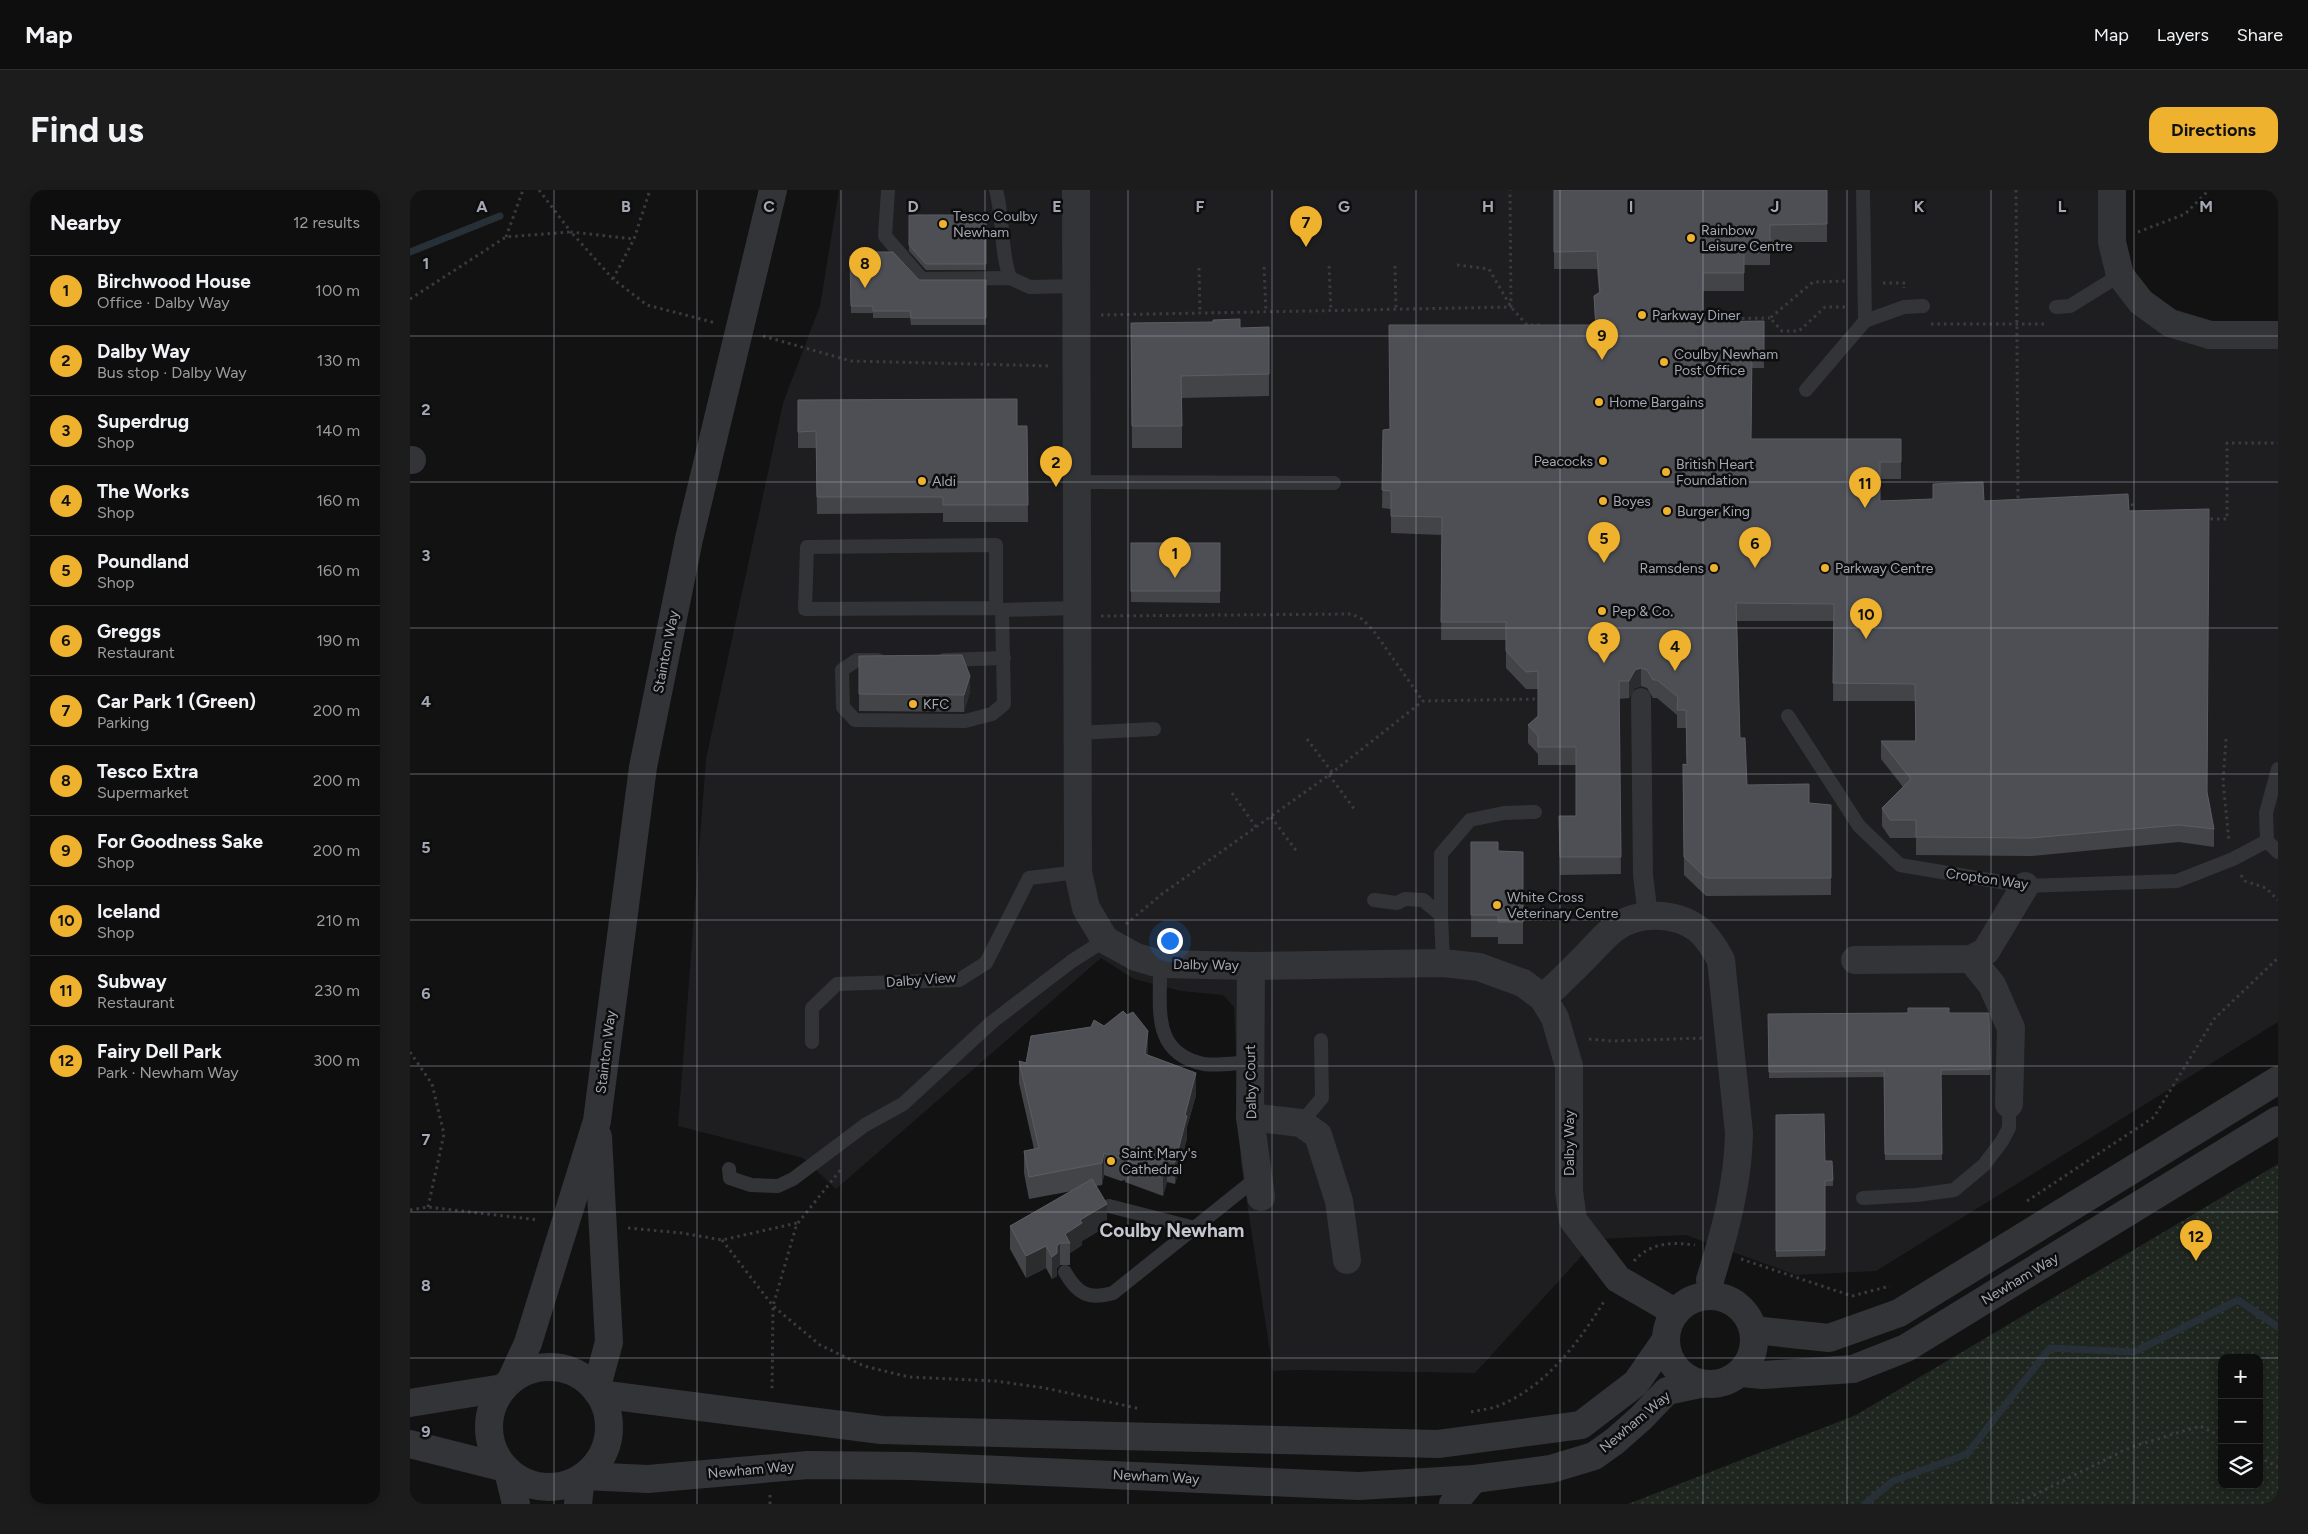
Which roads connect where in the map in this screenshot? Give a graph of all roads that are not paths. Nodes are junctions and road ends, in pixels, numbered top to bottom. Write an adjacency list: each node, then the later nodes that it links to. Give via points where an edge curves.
1 (773, 190): 48 (street, Stainton Way, via 689,539 643,767)
2 (888, 190): 8 (lane, via 885,236 922,279)
3 (996, 190): 8 (lane, via 1005,264)
4 (1076, 190): 9 (street, Dalby Way)
5 (1863, 190): 12 (lane)
6 (2112, 190): 7 (street, via 2112,242)
7 (2120, 275): 11 (lane, via 2070,306); 13 (street, via 2141,302 2170,323 2210,335)
8 (1010, 278): 9 (lane, via 1030,287)
9 (1076, 286): 15 (street, Dalby Way)
10 (1923, 306): 12 (lane, via 1904,307)
11 (2056, 308)
12 (1864, 320): 14 (lane)
13 (2278, 335)
14 (1806, 390)
15 (1077, 482): 16 (lane); 18 (street, Dalby Way)
16 (1334, 483)
17 (999, 609): 17 (lane, via 805,610 807,548 996,545); 18 (lane); 19 (lane)
18 (1077, 612): 25 (street, Dalby Way)
19 (1004, 658): 20 (lane, via 1004,704 992,714 965,721 855,720 843,707 842,670 857,660); 21 (lane)
20 (896, 660)
21 (925, 660)
22 (1641, 698): 34 (street, via 1643,874)
23 (1788, 716): 31 (lane, Cropton Way, via 1859,826 1900,865)
24 (1154, 729): 25 (lane)
25 (1078, 733): 30 (street, Dalby Way)
26 (2278, 769): 28 (lane, via 2266,813)
27 (1535, 812): 33 (lane, via 1504,813 1470,820 1441,854)
28 (2267, 841): 29 (lane); 31 (lane, Cropton Way, via 2233,859 2176,881)
29 (2278, 852)
30 (1078, 872): 35 (street, Dalby Way, via 1086,908); 43 (lane, Dalby View, via 1029,878 986,962 959,980 837,984 812,1008)
31 (2025, 886): 36 (street, via 1986,951)
32 (1374, 900): 33 (lane, via 1398,903 1405,899 1423,900)
33 (1441, 915): 38 (lane)
34 (1648, 916): 41 (street, via 1614,928); 58 (street, via 1682,919 1699,930 1721,960 1739,1158 1734,1194)
35 (1106, 940): 39 (street, Dalby Way, via 1136,957); 51 (lane, via 1072,961 992,1022 903,1104 866,1125 793,1179 778,1186 750,1185 730,1178)
36 (1971, 959): 37 (street); 46 (street, via 1992,985 2011,1028)
37 (1855, 960)
38 (1443, 963): 40 (street, Dalby Way); 41 (street, Dalby Way, via 1479,967 1523,983)
39 (1160, 964): 40 (street, Dalby Way); 44 (lane, via 1160,1021 1168,1043 1186,1058 1206,1064)
40 (1251, 966): 44 (street, Dalby Court)
41 (1543, 998): 59 (street, Dalby Way, via 1555,1018 1569,1066 1569,1192 1573,1220 1618,1279)
42 (1321, 1040): 50 (lane, via 1322,1098)
43 (812, 1042)
44 (1250, 1062): 47 (street, Dalby Court)
45 (2278, 1080): 60 (street, via 1899,1314 1829,1338)
46 (2009, 1104): 53 (lane, via 2009,1128 2002,1142 1984,1165 1954,1190)
47 (1250, 1117): 50 (street); 52 (street, Dalby Court)
48 (597, 1120): 63 (street, Stainton Way, via 528,1343); 65 (street, Stainton Way, via 609,1342)
49 (2278, 1120): 62 (street, Newham Way, via 1906,1348 1853,1369 1762,1375)
50 (1301, 1123): 56 (street, via 1318,1135 1339,1201)
51 (729, 1168)
52 (1260, 1187): 55 (lane)
53 (1863, 1198)
54 (1109, 1206): 55 (lane)
55 (1195, 1228): 57 (lane, via 1113,1293 1086,1295 1071,1283)
56 (1347, 1260)
57 (1065, 1272)
58 (1710, 1280)
59 (1674, 1312): 60 (street, via 1697,1297 1712,1295 1741,1307); 61 (street)
60 (1754, 1330): 62 (street, via 1750,1360)
61 (1665, 1342): 64 (street, via 1674,1366 1685,1377); 65 (street, via 1636,1383 1581,1424 1438,1444 881,1430)
62 (1740, 1373): 64 (street, Newham Way, via 1728,1381)
63 (507, 1384): 65 (street, via 528,1371 547,1367 566,1369 582,1377); 66 (street); 68 (street, via 494,1403 489,1420 489,1437)
64 (1700, 1384): 69 (street, Newham Way, via 1667,1391 1641,1418 1594,1456 1551,1469)
65 (598, 1392): 70 (street, via 609,1429 606,1447)
66 (410, 1403)
67 (410, 1444): 68 (street)
68 (506, 1470): 70 (street, via 524,1482 543,1487); 72 (street)
69 (1474, 1479): 71 (street, Newham Way); 73 (street)
70 (581, 1486): 71 (street, Newham Way, via 808,1465 911,1466)
71 (1365, 1495)
72 (516, 1504)
73 (1453, 1504)

